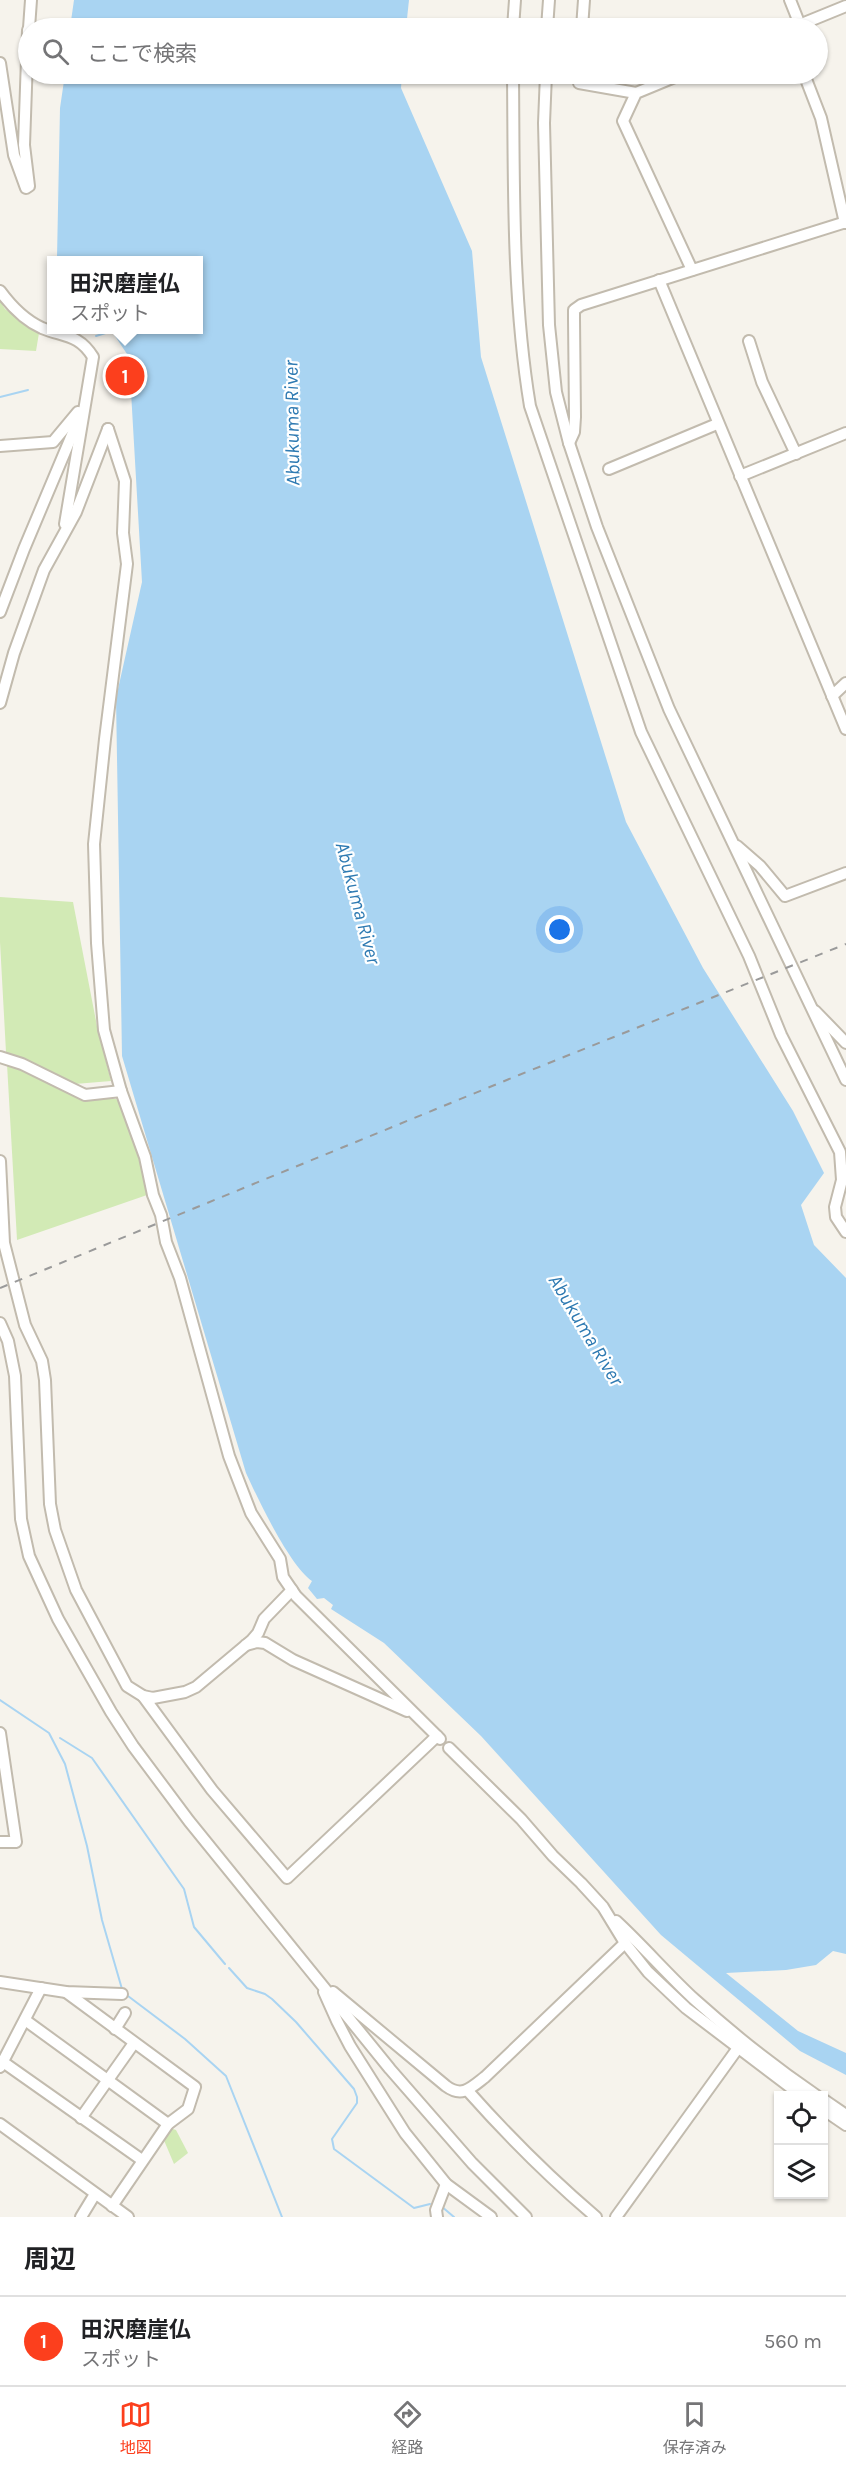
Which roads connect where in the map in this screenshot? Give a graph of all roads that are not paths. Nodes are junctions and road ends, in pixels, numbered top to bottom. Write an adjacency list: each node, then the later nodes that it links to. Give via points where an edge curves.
1 (30, 0): 7 (street)
2 (514, 0): 8 (street)
3 (549, 0): 9 (street)
4 (584, 0): 10 (street)
5 (790, 0): 11 (street)
6 (846, 6): 12 (street)
7 (29, 18)
8 (513, 18)
9 (548, 18)
10 (583, 18)
11 (794, 18)
12 (817, 18)
13 (0, 63): 14 (street, via 14,155 26,188)
14 (27, 84)
15 (513, 84): 50 (street, via 516,262 523,367 530,406 641,732 749,956 781,1035 840,1152 842,1180 835,1207)
16 (546, 84): 31 (street, via 549,325 556,392)
17 (585, 84): 20 (street)
18 (658, 84): 20 (street)
19 (808, 84): 21 (street, via 821,118)
20 (636, 93): 22 (street, via 623,121)
21 (846, 222): 22 (street)
22 (692, 270): 23 (street)
23 (659, 280): 29 (street); 31 (street, via 590,301 574,310 575,417)
24 (0, 291): 25 (street, via 16,310)
25 (47, 329)
26 (62, 334): 28 (street, via 86,345 93,357)
27 (749, 341): 33 (street, via 762,382)
28 (87, 400): 32 (street, via 53,442); 36 (street); 37 (street)
29 (717, 424): 34 (street); 35 (street)
30 (846, 433): 33 (street)
31 (569, 443): 42 (street, via 597,527 669,709)
32 (0, 446)
33 (796, 454): 35 (street)
34 (609, 470)
35 (740, 476): 39 (street)
36 (64, 530): 40 (street, via 44,570); 48 (street, via 108,429 125,481 123,533 127,564 94,844 104,1030)
37 (0, 612)
38 (846, 683): 39 (street)
39 (832, 696): 41 (street)
40 (0, 703)
41 (846, 729)
42 (734, 843): 43 (street, via 760,866 784,896); 44 (street)
43 (846, 873)
44 (810, 1006): 45 (street); 47 (street)
45 (846, 1043)
46 (0, 1057): 48 (street, via 85,1095)
47 (846, 1080)
48 (121, 1091): 53 (street, via 146,1157 153,1196 229,1456 251,1513 280,1559 283,1577)
49 (0, 1161): 51 (street)
50 (846, 1232)
51 (2, 1240): 55 (street, via 25,1325 42,1361 55,1530 76,1590 127,1686)
52 (0, 1323): 64 (street, via 15,1376 23,1532 45,1595 134,1746 189,1821)
53 (292, 1590): 54 (street); 56 (street)
54 (244, 1646): 55 (street, via 196,1687 153,1698); 56 (street, via 265,1643 292,1660)
55 (143, 1696): 56 (street, via 212,1790 287,1878 438,1737)
56 (412, 1713)
57 (0, 1734): 59 (street)
58 (448, 1748): 61 (street)
59 (2, 1759): 60 (street, via 16,1842)
60 (0, 1842)
61 (603, 1907): 62 (street); 77 (street, via 716,2019)
62 (625, 1943): 72 (street, via 648,1972 686,2008); 75 (street)
63 (0, 1982): 65 (street)
64 (321, 1983): 75 (street, via 446,2086 456,2093); 86 (street, via 337,2021 369,2076 405,2133); 93 (street, via 441,2129)
65 (41, 1988): 66 (street); 69 (street)
66 (66, 1992): 67 (street); 70 (street)
67 (122, 1994)
68 (126, 2013): 70 (street)
69 (25, 2020): 73 (street); 74 (street)
70 (115, 2029): 71 (street)
71 (134, 2043): 74 (street); 83 (street, via 195,2087 188,2109)
72 (738, 2048): 76 (street); 95 (street)
73 (1, 2065): 81 (street)
74 (108, 2079): 81 (street); 83 (street)
75 (468, 2091): 94 (street, via 506,2134)
76 (795, 2091)
77 (810, 2091)
78 (828, 2103): 80 (street)
79 (828, 2113): 84 (street)
80 (846, 2115)
81 (81, 2118): 85 (street)
82 (0, 2124): 87 (street)
83 (168, 2124): 85 (street)
84 (846, 2125)
85 (142, 2160): 88 (street)
86 (446, 2184): 91 (street); 92 (street)
87 (95, 2194): 88 (street); 89 (street)
88 (112, 2206): 90 (street)
89 (81, 2217)
90 (128, 2217)
91 (437, 2217)
92 (491, 2217)
93 (526, 2217)
94 (596, 2217)
95 (616, 2217)

